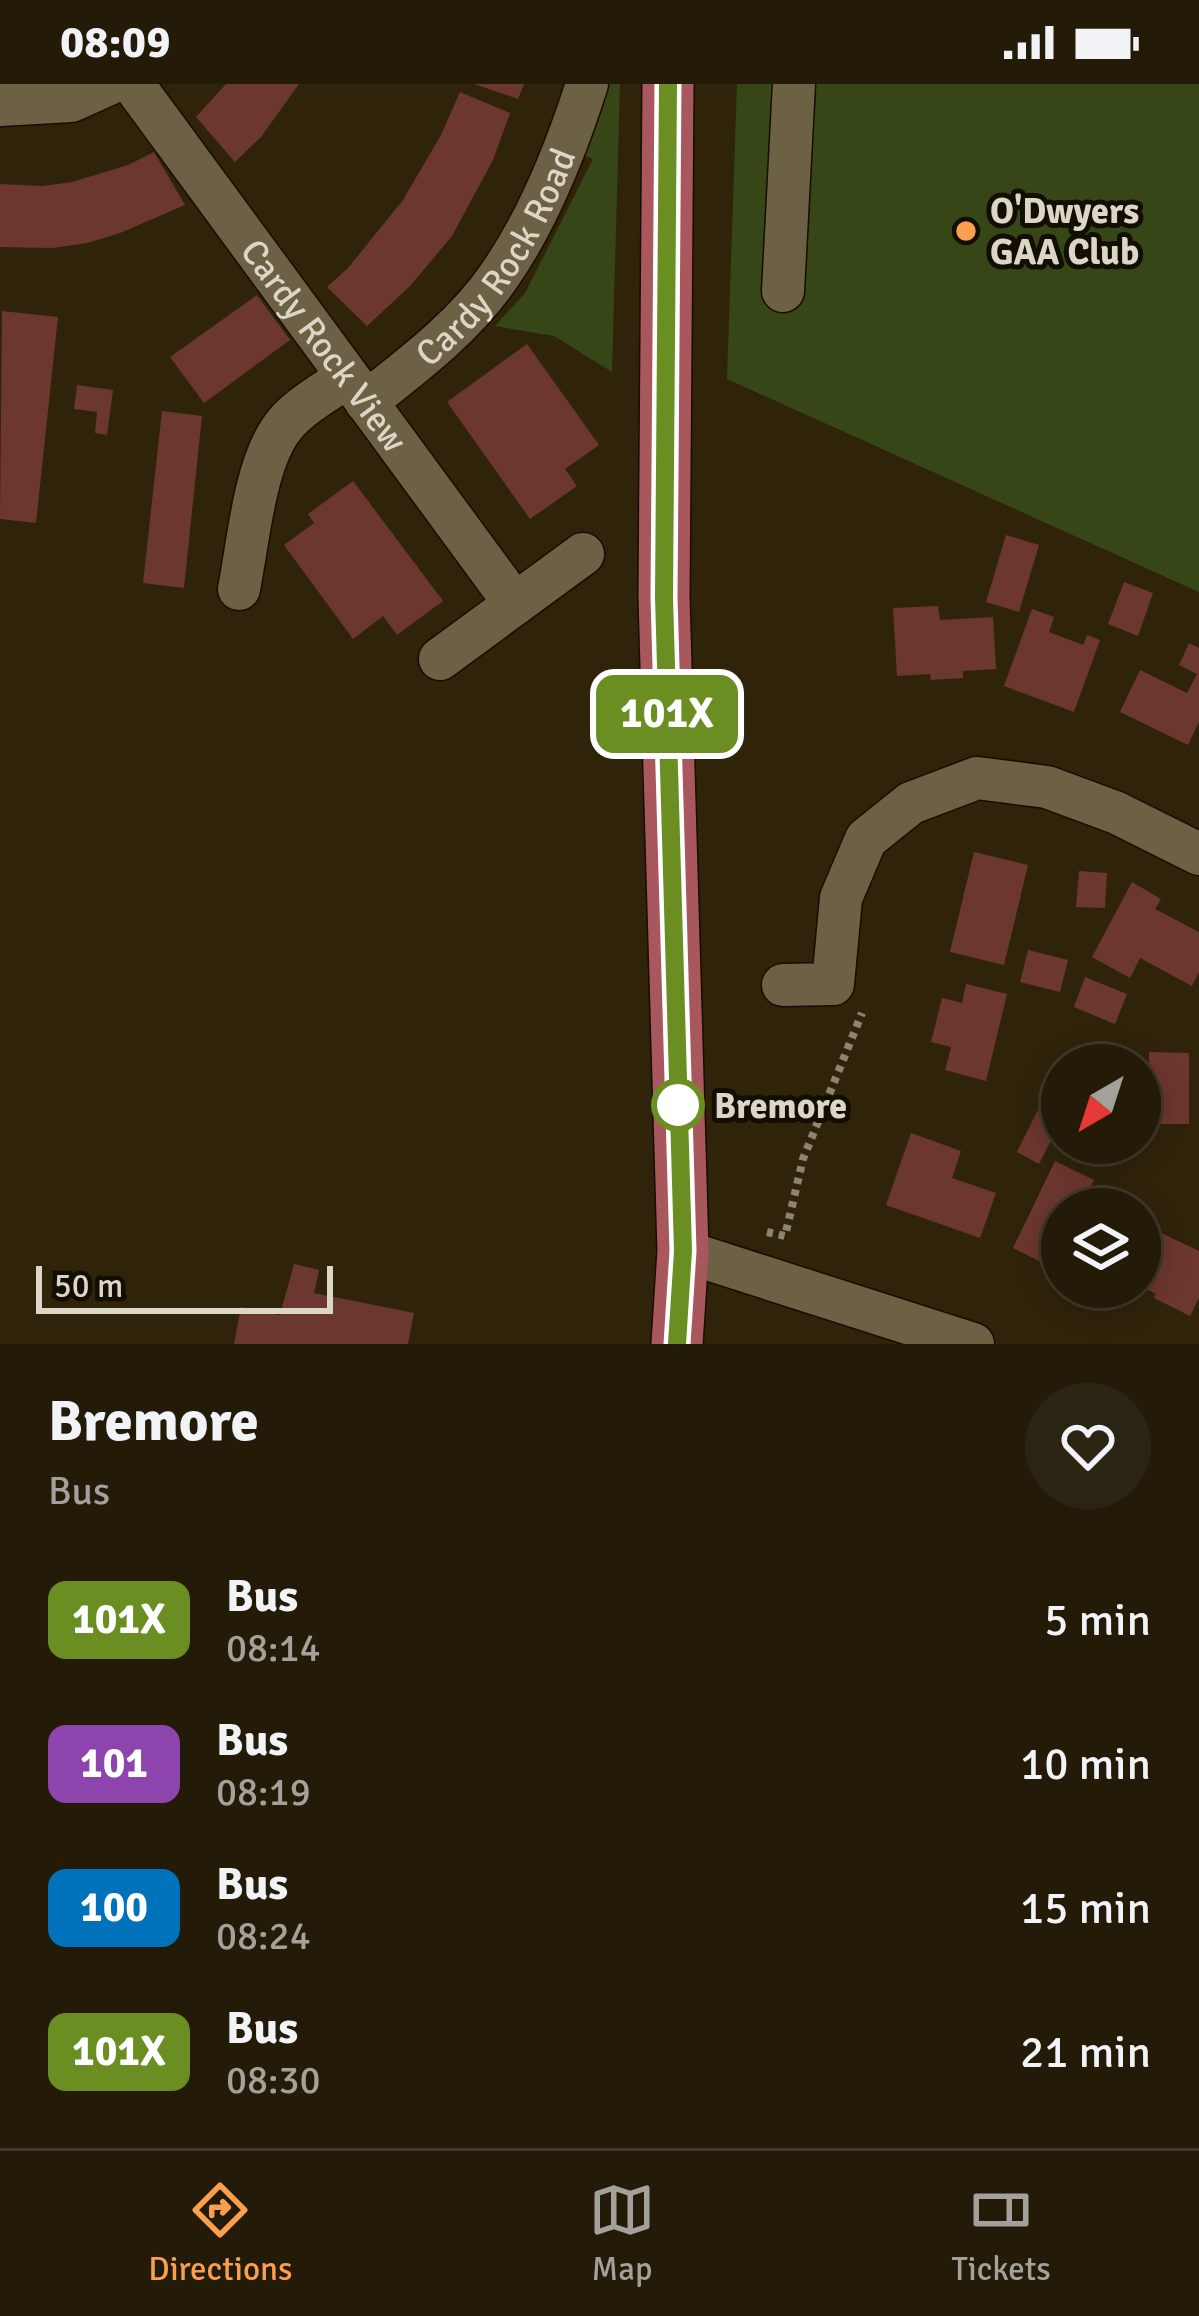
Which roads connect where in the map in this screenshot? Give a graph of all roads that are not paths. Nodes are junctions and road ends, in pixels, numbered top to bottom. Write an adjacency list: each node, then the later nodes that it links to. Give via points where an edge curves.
1 (109, 84): 6 (street, via 71,101)
2 (133, 84): 8 (street, Cardy Rock View)
3 (587, 84): 8 (street, Cardy Rock Road, via 567,146 500,276 454,326)
4 (668, 84): 15 (main road, via 664,597)
5 (794, 84): 7 (street)
6 (0, 105)
7 (783, 291)
8 (356, 389): 10 (street, Cardy Rock Road, via 297,413 281,429 267,455); 11 (street, Cardy Rock View)
9 (583, 554): 11 (street)
10 (239, 589)
11 (515, 604): 12 (street)
12 (440, 659)
13 (1199, 854): 14 (street, via 1047,787 977,778 910,803 866,839 841,898 832,984)
14 (783, 986)
15 (683, 1251): 16 (main road); 17 (street)
16 (677, 1344)
17 (973, 1344)

